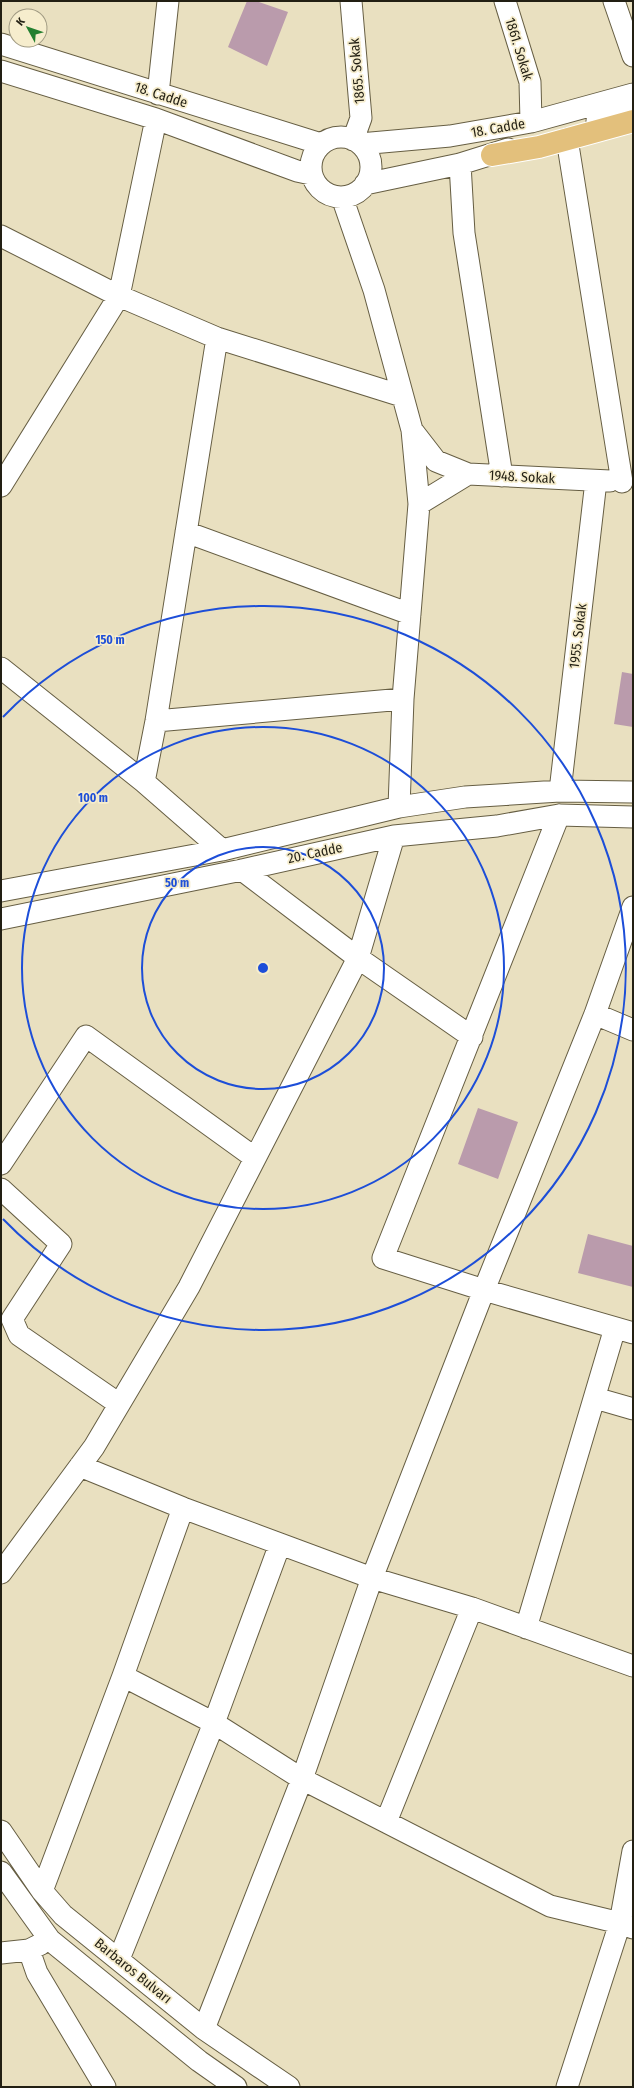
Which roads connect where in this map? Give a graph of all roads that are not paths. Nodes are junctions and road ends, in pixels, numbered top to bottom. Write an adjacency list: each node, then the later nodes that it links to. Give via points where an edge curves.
1 (168, 1): 9 (street)
2 (351, 1): 16 (street, 1865. Sokak, via 361,118)
3 (504, 1): 13 (street, 1861. Sokak, via 530,82)
4 (614, 1): 6 (street)
5 (1, 44): 9 (street, 18. Cadde)
6 (633, 56)
7 (1, 71): 12 (street, 18. Cadde)
8 (633, 80): 13 (street, via 547,111)
9 (158, 94): 17 (street, 18. Cadde)
10 (633, 94): 13 (street, 18. Cadde)
11 (633, 109): 18 (street, 18. Cadde)
12 (156, 119): 20 (street, 18. Cadde); 24 (street)
13 (535, 121): 16 (street, 18. Cadde, via 450,136)
14 (633, 121): 15 (main road)
15 (567, 139): 18 (main road); 31 (street)
16 (356, 142): 17 (street, 18. Cadde, via 342,137); 21 (street, via 369,158 370,166)
17 (321, 144): 20 (street, via 314,153)
18 (492, 155): 19 (street, 18. Cadde)
19 (460, 164): 21 (street, 18. Cadde); 29 (street, via 464,233)
20 (311, 174): 22 (street, via 317,186 328,195)
21 (365, 184): 22 (street, 18. Cadde, via 351,195)
22 (342, 197): 26 (street, via 374,290)
23 (1, 236): 24 (street)
24 (119, 296): 25 (street); 32 (street)
25 (217, 338): 26 (street); 34 (street)
26 (402, 396): 27 (street)
27 (412, 430): 28 (street, via 436,461); 33 (street)
28 (468, 474): 29 (street, 1948. Sokak); 33 (street, 1948. Sokak)
29 (502, 476): 30 (street, 1948. Sokak)
30 (596, 480): 31 (street, 1948. Sokak); 40 (street, 1955. Sokak)
31 (628, 482)
32 (1, 486)
33 (419, 504): 35 (street)
34 (186, 532): 35 (street); 38 (street)
35 (410, 614): 37 (street)
36 (1, 668): 39 (street)
37 (403, 699): 38 (street); 42 (street)
38 (156, 721): 39 (street)
39 (144, 782): 46 (street)
40 (560, 791): 41 (street, 20. Cadde); 42 (street, 20. Cadde, via 464,797)
41 (633, 792)
42 (399, 807): 46 (street, 20. Cadde)
43 (559, 815): 44 (street, 20. Cadde); 45 (street, 20. Cadde, via 497,826); 54 (street)
44 (633, 817)
45 (394, 836): 47 (street, 20. Cadde); 51 (street)
46 (222, 850): 48 (street, 20. Cadde)
47 (242, 870): 50 (street, 20. Cadde); 51 (street)
48 (1, 891)
49 (633, 907): 52 (street)
50 (1, 919)
51 (358, 958): 54 (street); 55 (street)
52 (595, 1014): 53 (street); 58 (street)
53 (633, 1030)
54 (472, 1037): 58 (street, via 383,1258)
55 (255, 1158): 56 (street, via 86,1036); 61 (street, via 189,1288)
56 (1, 1164)
57 (1, 1189): 61 (street, via 61,1244 12,1319 19,1335)
58 (484, 1290): 59 (street); 67 (street)
59 (624, 1331): 60 (street)
60 (595, 1398): 62 (street); 69 (street)
61 (119, 1404): 63 (street)
62 (633, 1409)
63 (80, 1466): 64 (street); 66 (street)
64 (183, 1508): 65 (street); 71 (street)
65 (280, 1544): 67 (street); 72 (street)
66 (1, 1573)
67 (372, 1578): 68 (street); 73 (street)
68 (472, 1608): 69 (street); 74 (street)
69 (526, 1628): 70 (street)
70 (633, 1666)
71 (123, 1676): 72 (street); 78 (street)
72 (214, 1723): 73 (street); 83 (street)
73 (302, 1779): 74 (street); 84 (street)
74 (386, 1822): 79 (street, via 550,1906)
75 (1, 1830): 78 (street, Barbaros Bulvarı)
76 (633, 1850): 79 (street)
77 (1, 1872): 80 (street, Barbaros Bulvarı)
78 (42, 1891): 83 (street, Barbaros Bulvarı, via 63,1915)
79 (627, 1925): 88 (street)
80 (50, 1940): 81 (street); 86 (street, Barbaros Bulvarı)
81 (29, 1950): 82 (street); 85 (street, via 37,1973)
82 (1, 1953)
83 (119, 1959): 84 (street, Barbaros Bulvarı)
84 (204, 2029): 87 (street, Barbaros Bulvarı)
85 (105, 2087)
86 (236, 2087)
87 (289, 2087)
88 (567, 2087)

